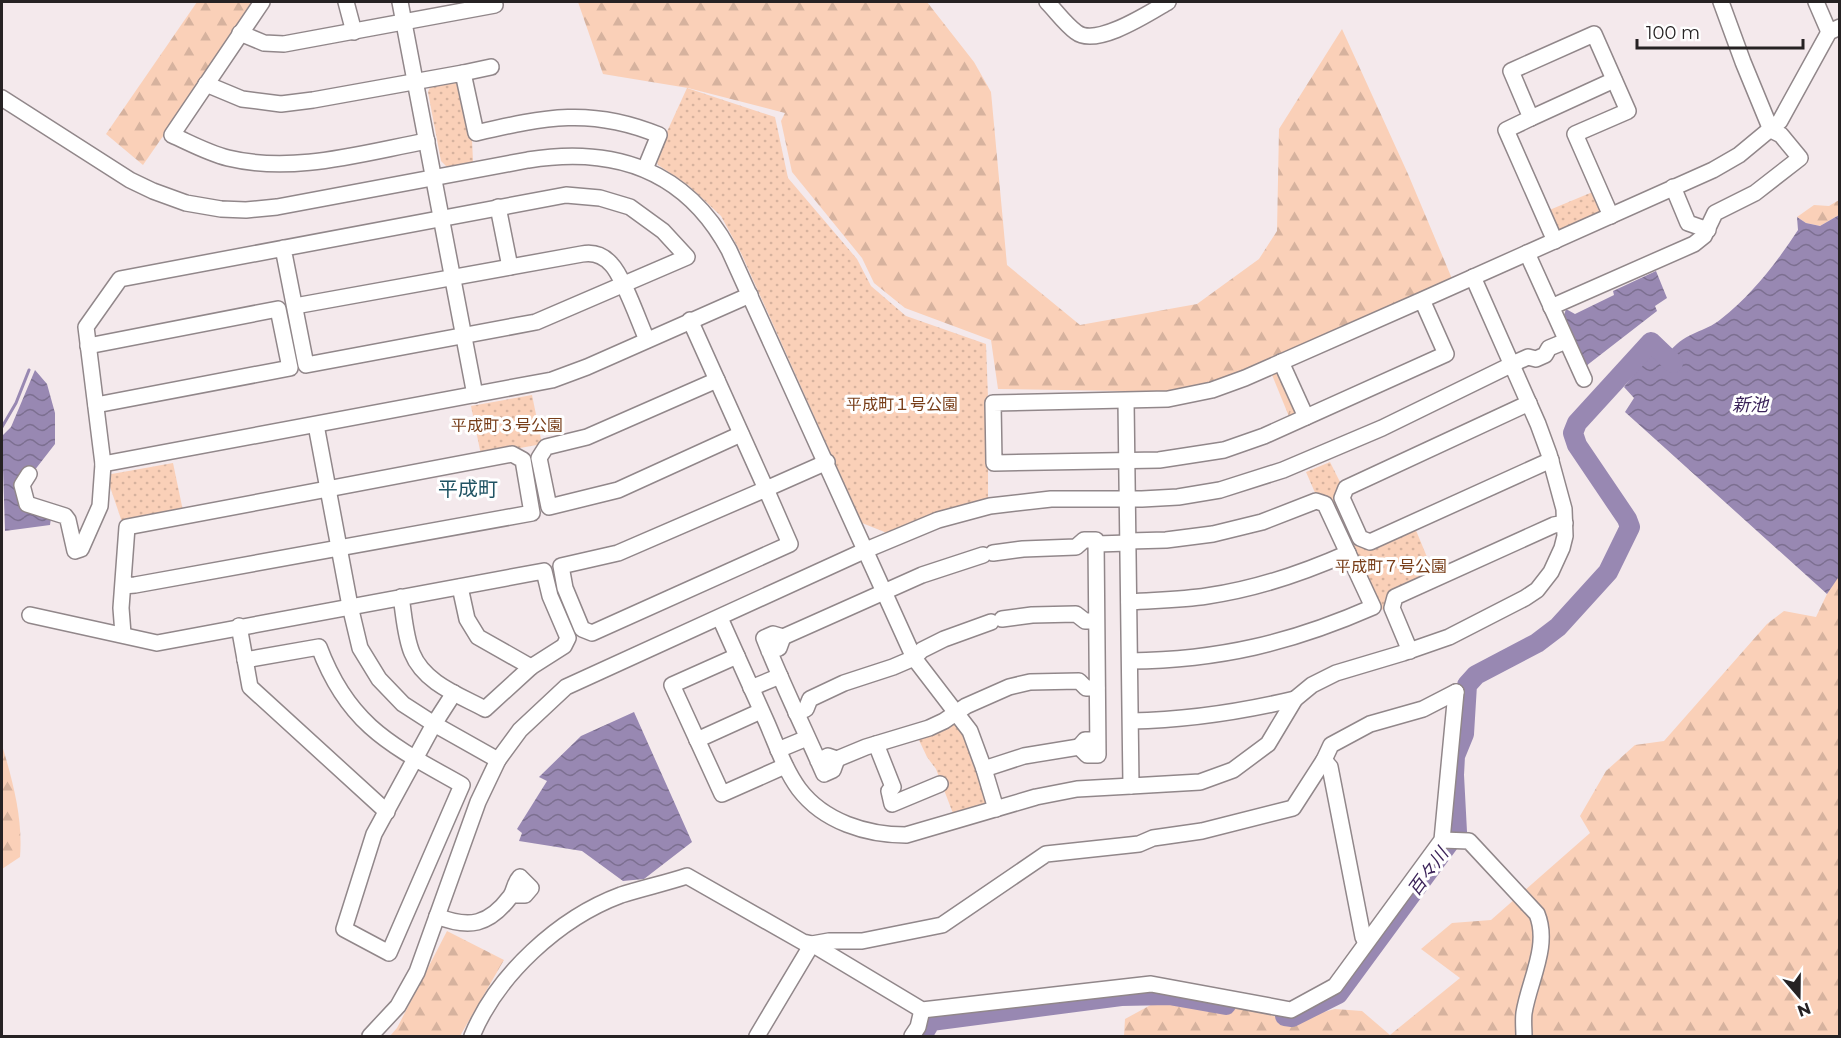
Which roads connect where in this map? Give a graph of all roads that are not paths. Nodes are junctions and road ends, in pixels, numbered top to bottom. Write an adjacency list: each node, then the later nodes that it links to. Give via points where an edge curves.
1 (262, 2): 13 (street)
2 (346, 2): 12 (street)
3 (400, 2): 10 (street)
4 (1047, 2): 5 (street, via 1076,33 1088,38 1120,28)
5 (1168, 2)
6 (1721, 2): 21 (street)
7 (1816, 2): 11 (street)
8 (495, 5): 9 (street)
9 (443, 8): 10 (street)
10 (405, 22): 12 (street); 17 (street)
11 (1834, 29): 21 (street)
12 (354, 32): 13 (street, via 284,44 264,43)
13 (240, 33): 18 (street)
14 (491, 66): 15 (street)
15 (463, 73): 17 (street); 23 (street, via 476,133 555,117 615,120 659,135)
16 (1614, 80): 20 (street); 20 (street, via 1594,34 1510,71); 27 (street, via 1628,111 1575,134)
17 (416, 81): 18 (street, via 280,104 242,99); 22 (street)
18 (206, 84): 22 (street, via 172,135 226,157 261,163 304,163)
19 (2, 98): 24 (street, via 142,186 197,205 269,208)
20 (1531, 118): 30 (street, via 1506,130)
21 (1771, 130): 25 (street, via 1727,163); 29 (street, via 1781,135 1800,158 1755,193 1720,209)
22 (427, 141): 24 (street)
23 (645, 169): 24 (street, via 601,156 567,155); 37 (street, via 705,214 722,236)
24 (435, 178): 28 (street)
25 (1672, 187): 27 (street); 29 (street, via 1688,223)
26 (498, 207): 28 (street); 33 (street); 36 (street, via 566,195 589,196 630,207 654,224 687,257)
27 (1611, 216): 30 (street)
28 (441, 218): 31 (street); 35 (street)
29 (1708, 230): 40 (street, via 1694,244)
30 (1555, 241): 32 (street)
31 (283, 248): 39 (street); 45 (street, via 120,279 86,327)
32 (1527, 253): 34 (street); 40 (street)
33 (510, 267): 35 (street); 36 (street, via 594,253 611,263)
34 (1473, 277): 38 (street); 47 (street)
35 (452, 278): 39 (street); 42 (street)
36 (623, 285): 42 (street, via 536,322); 43 (street)
37 (750, 294): 41 (street); 59 (street)
38 (1422, 300): 46 (street); 54 (street, via 1446,354)
39 (295, 306): 42 (street, via 306,365)
40 (1551, 307): 44 (street)
41 (690, 320): 43 (street); 49 (street)
42 (463, 337): 50 (street)
43 (647, 340): 50 (street, via 552,380)
44 (1566, 341): 47 (street, via 1549,348 1545,355 1528,357); 48 (street)
45 (88, 346): 53 (street); 53 (street, via 278,309 290,368)
46 (1281, 362): 51 (street, via 1212,390 1167,399); 54 (street)
47 (1512, 365): 52 (street); 64 (street, via 1382,428 1260,478 1194,495)
48 (1584, 379)
49 (717, 381): 56 (street); 56 (street, via 587,437 546,447 539,458 549,507 618,490)
50 (475, 395): 55 (street)
51 (1126, 401): 58 (street); 58 (street, via 993,403 994,463)
52 (1529, 403): 57 (street); 57 (street, via 1346,488 1342,498 1360,538 1370,542)
53 (96, 405): 60 (street)
54 (1306, 417): 58 (street, via 1224,450)
55 (316, 425): 60 (street); 62 (street)
56 (741, 435): 63 (street)
57 (1551, 460): 65 (street)
58 (1127, 461): 64 (street)
59 (827, 462): 63 (street); 69 (street)
60 (103, 465): 61 (street, via 100,506 84,545 75,551 65,516 27,504 22,485)
61 (29, 474)
62 (328, 489): 67 (street); 67 (street, via 512,454 523,460 532,513); 71 (street, via 127,527)
63 (766, 489): 63 (street, via 625,551 561,566 565,588 582,629 592,633 790,544)
64 (1128, 500): 66 (street); 69 (street, via 1051,499 990,506 938,520)
65 (1565, 523): 82 (street, via 1558,558 1537,590 1449,637); 82 (street, via 1395,597 1392,608)
66 (1129, 542): 68 (street); 70 (street, via 1213,534 1262,522 1316,501 1325,504); 75 (street)
67 (339, 548): 71 (street); 76 (street)
68 (1096, 549): 73 (street, via 1096,540 1084,540 1076,547 988,554 942,567); 77 (street)
69 (866, 550): 73 (street); 79 (street)
70 (1348, 553): 75 (street, via 1282,579 1230,592); 86 (street, via 1373,607 1290,639 1250,649)
71 (123, 586): 81 (street)
72 (460, 587): 74 (street); 87 (street, via 467,619 478,637); 87 (street, via 544,571 547,589 568,638 564,646)
73 (885, 592): 84 (street); 88 (street, via 783,637 773,634 764,638)
74 (401, 597): 76 (street); 91 (street, via 416,660 428,677)
75 (1130, 602): 86 (street)
76 (350, 606): 80 (street); 97 (street, via 360,648 379,679 403,704)
77 (1096, 614): 84 (street, via 1084,621 1076,614 996,620 944,639); 89 (street)
78 (30, 615): 81 (street)
79 (720, 618): 83 (street); 103 (street, via 566,687 520,730)
80 (239, 626): 81 (street, via 157,643); 85 (street)
81 (123, 634)
82 (1410, 651): 92 (street, via 1327,677)
83 (737, 656): 90 (street); 99 (street, via 672,686)
84 (914, 658): 93 (street, via 810,699 806,709); 95 (street)
85 (245, 660): 102 (street, via 319,647 335,685 351,708 382,738); 110 (street, via 250,687)
86 (1130, 662): 96 (street)
87 (531, 667): 91 (street, via 486,709)
88 (780, 676): 90 (street); 93 (street)
89 (1097, 681): 95 (street, via 1086,688 1079,681 1030,682 981,698); 106 (street, via 1098,755 1087,755 1079,747 1024,756)
90 (751, 688): 94 (street)
91 (454, 693): 97 (street)
92 (1295, 699): 96 (street, via 1204,717); 108 (street, via 1268,744 1233,770 1200,782)
93 (793, 707): 98 (street)
94 (761, 711): 99 (street); 101 (street)
95 (956, 712): 100 (street, via 929,728); 106 (street, via 970,731)
96 (1131, 722): 108 (street)
97 (434, 724): 102 (street); 103 (street)
98 (807, 738): 100 (street, via 818,761 828,756 837,759); 101 (street)
99 (697, 740): 105 (street, via 722,794)
100 (876, 744): 107 (street, via 893,787 888,795 892,804)
101 (778, 750): 105 (street)
102 (416, 759): 110 (street); 110 (street, via 462,785 389,953 344,929 374,834)
103 (498, 760): 113 (street, via 478,802)
104 (1324, 760): 111 (street, via 1332,745 1370,724 1423,709 1456,692); 114 (street, via 1330,767); 115 (street, via 1293,808 1138,844 1046,854 942,925 862,941)
105 (785, 766): 109 (street, via 800,791 828,815 854,828 886,835 906,835)
106 (984, 768): 109 (street)
107 (940, 784)
108 (1131, 786): 109 (street, via 1068,791)
109 (996, 809)
110 (387, 812)
111 (1442, 840): 114 (street); 121 (street, via 1469,841 1537,914 1542,925 1536,972 1524,1014)
112 (512, 895): 113 (street, via 491,917 473,924)
113 (436, 916): 117 (street, via 407,992)
114 (1366, 943): 116 (street, via 1335,986 1291,1010 1151,984)
115 (812, 944): 116 (street); 118 (street, via 687,876 621,895 573,920 530,953 516,969 479,1018); 119 (street)
116 (922, 1010): 120 (street)
117 (370, 1036)
118 (472, 1036)
119 (757, 1036)
120 (912, 1036)
121 (1524, 1036)

